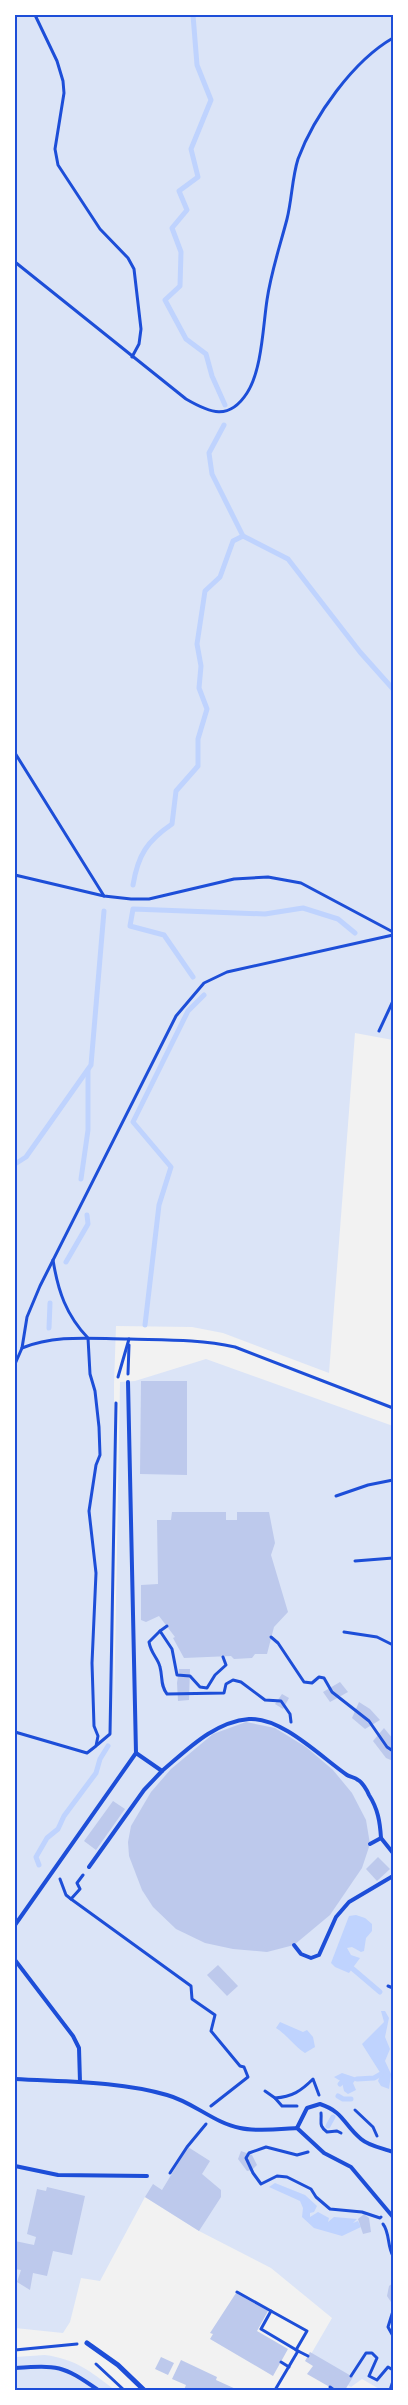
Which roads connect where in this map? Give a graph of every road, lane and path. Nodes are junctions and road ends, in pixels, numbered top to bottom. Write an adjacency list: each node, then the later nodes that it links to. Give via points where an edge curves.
1 (34, 15): 4 (path, via 64,82 55,149 58,166 100,229 128,258 134,269 141,329 139,344)
2 (393, 38): 4 (path, via 371,53 348,76 323,112 298,158 290,209 270,283 256,370 247,394 228,411 212,412 186,399)
3 (15, 262): 4 (path)
4 (132, 357)
5 (15, 753): 7 (path)
6 (15, 875): 7 (path)
7 (104, 896): 8 (path, via 149,899 234,878 268,877 302,883)
8 (393, 934): 11 (path, via 254,965 227,972 204,983 176,1016)
9 (393, 1001): 10 (path)
10 (379, 1031)
11 (52, 1260): 12 (path, via 58,1287 73,1323); 14 (path, via 28,1317)
12 (88, 1338): 13 (path); 14 (path, via 53,1339); 32 (path, via 100,1436 100,1454 89,1512 96,1573 92,1663)
13 (129, 1339): 16 (path); 17 (path); 19 (path, via 192,1339 236,1347)
14 (22, 1348): 15 (path)
15 (15, 1364)
16 (118, 1380)
17 (128, 1382): 34 (lane)
18 (116, 1397): 32 (path, via 110,1734)
19 (393, 1408)
20 (393, 1480): 21 (path)
21 (336, 1496)
22 (393, 1558): 23 (path)
23 (356, 1561)
24 (167, 1626): 25 (path)
25 (160, 1631): 29 (path, via 172,1649 177,1674 190,1676 200,1687 207,1688 226,1665); 31 (path, via 149,1642 151,1653 160,1666 161,1687 167,1694 219,1694 224,1693 226,1684 233,1680 241,1682 265,1700 281,1701 290,1714)
26 (344, 1632): 28 (path, via 377,1637)
27 (271, 1637): 33 (path, via 304,1682 312,1684 319,1677 324,1678 332,1692 369,1721)
28 (393, 1645)
29 (223, 1657)
30 (15, 1732): 32 (path, via 87,1753)
31 (292, 1735): 35 (lane, via 271,1723 251,1719 229,1723 205,1735); 36 (lane, via 358,1780 379,1816)
32 (96, 1746)
33 (393, 1751)
34 (136, 1753): 35 (lane); 40 (lane)
35 (162, 1771): 39 (lane, via 144,1790)
36 (381, 1838): 37 (lane); 38 (lane)
37 (370, 1844)
38 (393, 1853)
39 (89, 1866)
40 (53, 1872): 43 (path, via 59,1876 66,1896); 44 (lane)
41 (82, 1876): 43 (path, via 78,1883 80,1889)
42 (393, 1876): 45 (lane, via 348,1902 336,1916 319,1956 311,1958)
43 (71, 1899): 57 (path, via 191,1986 192,1999 215,2015 211,2031 244,2067 248,2077)
44 (15, 1925)
45 (294, 1945)
46 (15, 1960): 50 (lane, via 73,2036 78,2048)
47 (388, 1986): 48 (path)
48 (393, 1988)
49 (15, 2079): 50 (lane)
50 (80, 2082): 57 (lane, via 168,2095)
51 (264, 2091): 53 (path)
52 (319, 2092): 53 (path, via 314,2079 288,2097)
53 (275, 2098): 55 (path, via 282,2106 301,2104)
54 (320, 2104): 55 (lane); 60 (path, via 321,2127 326,2132); 62 (lane, via 338,2112 367,2143)
55 (307, 2108): 58 (lane)
56 (354, 2110): 62 (path, via 373,2128)
57 (205, 2112): 58 (lane, via 239,2128)
58 (297, 2128): 61 (lane)
59 (202, 2130): 65 (path)
60 (337, 2131)
61 (316, 2145): 67 (lane, via 324,2153 351,2167); 67 (path, via 308,2153 297,2155 266,2148 249,2153 246,2158 261,2184 277,2176 287,2177 311,2189 330,2209 362,2212 380,2218)
62 (385, 2149): 63 (lane)
63 (393, 2152)
64 (15, 2166): 66 (lane, via 58,2175)
65 (170, 2174)
66 (147, 2176)
67 (387, 2212): 68 (lane)
68 (393, 2217)
69 (387, 2228): 70 (path, via 387,2242)
70 (393, 2256)
71 (237, 2292): 73 (path)
72 (393, 2310): 74 (path, via 388,2327)
73 (271, 2311): 77 (path, via 261,2329); 77 (path, via 307,2331)
74 (393, 2336)
75 (87, 2342): 76 (path); 86 (street)
76 (15, 2350)
77 (297, 2350): 78 (path); 80 (path)
78 (308, 2356)
79 (281, 2362): 80 (path)
80 (289, 2366): 87 (path)
81 (15, 2368): 85 (lane, via 59,2367)
82 (393, 2370): 83 (path, via 388,2367 377,2380 369,2376 377,2358 372,2353 366,2354)
83 (351, 2376)
84 (393, 2381): 88 (path)
85 (98, 2390)
86 (144, 2390)
87 (276, 2390)
88 (390, 2390)

